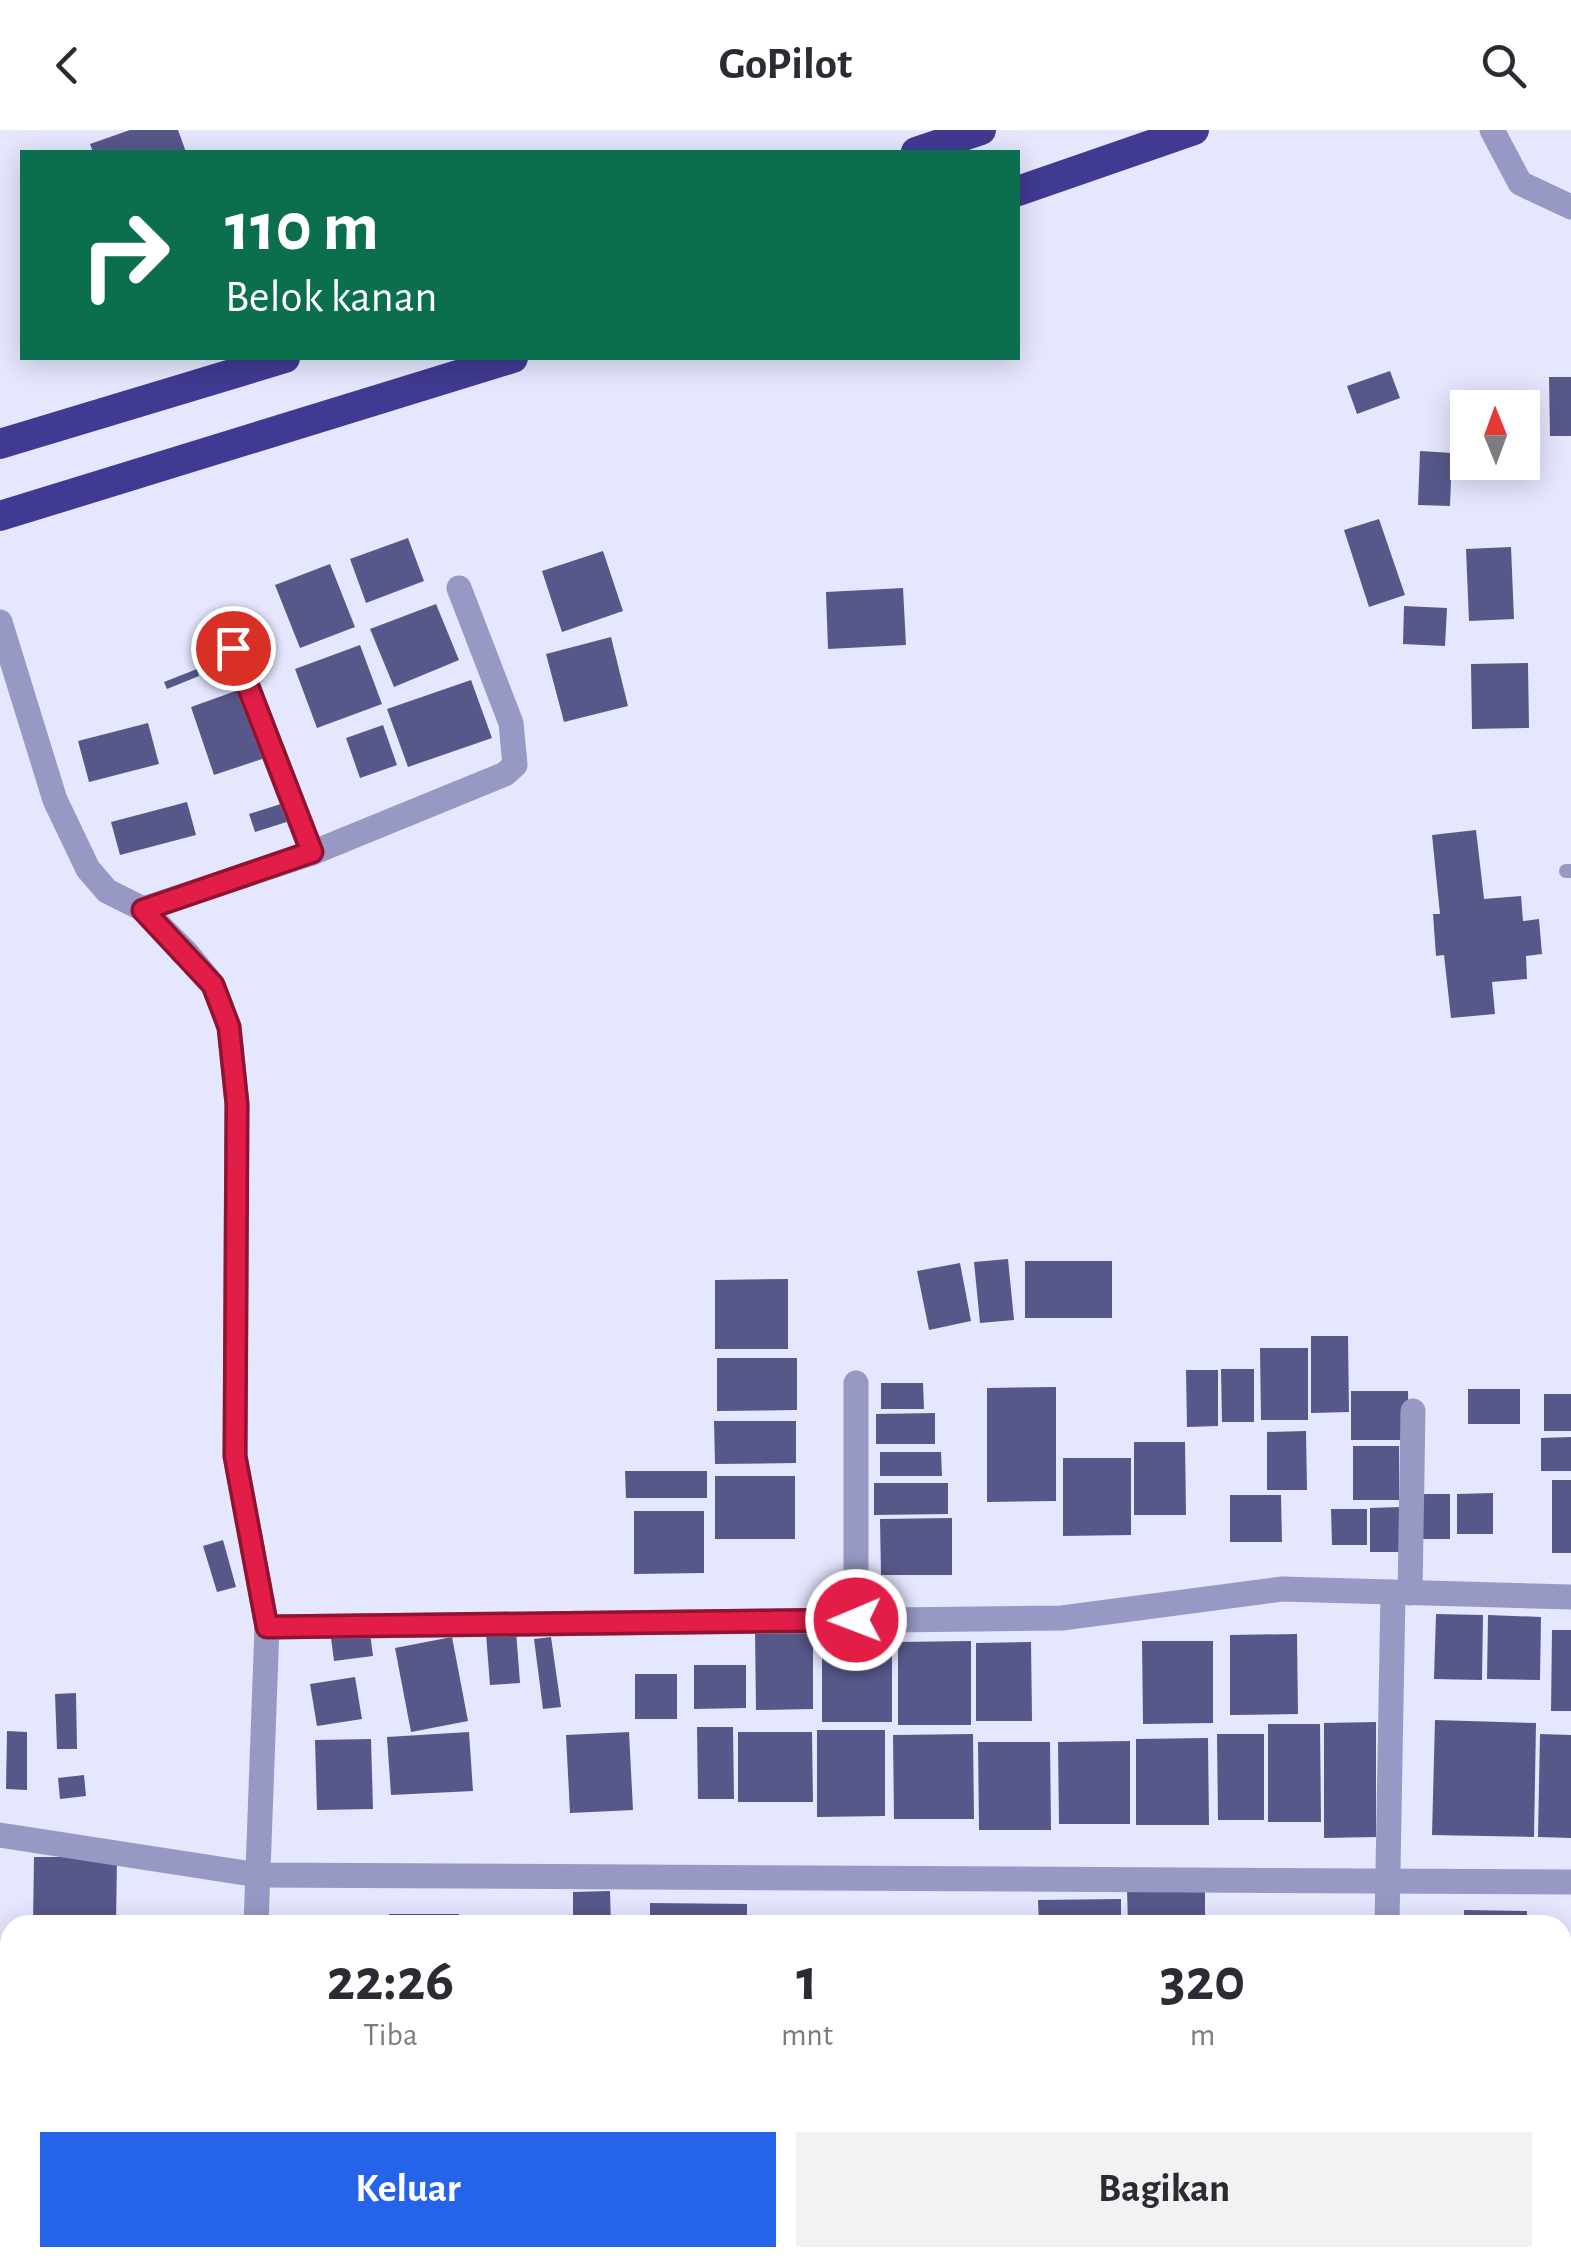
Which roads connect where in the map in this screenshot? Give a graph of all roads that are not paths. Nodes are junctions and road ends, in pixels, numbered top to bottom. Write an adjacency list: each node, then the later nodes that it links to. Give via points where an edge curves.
1 (981, 130): 4 (highway)
2 (1194, 130): 5 (highway)
3 (1492, 130): 6 (street, via 1520,183)
4 (922, 150)
5 (1020, 191)
6 (1571, 208)
7 (278, 360): 9 (highway)
8 (507, 360): 10 (highway)
9 (0, 444)
10 (0, 516)
11 (459, 588): 14 (street, via 510,723 516,764 506,774)
12 (0, 622): 15 (street, via 55,800 88,869 108,891)
13 (233, 648): 14 (street)
14 (312, 852): 15 (street)
15 (143, 910): 21 (street, via 213,985 229,1027 237,1104 235,1456)
16 (856, 1383): 20 (street)
17 (1413, 1411): 18 (street)
18 (1401, 1593): 19 (street); 20 (street, via 1282,1589 1062,1618); 24 (street)
19 (1571, 1597)
20 (856, 1620): 21 (street)
21 (267, 1627): 23 (street)
22 (0, 1835): 23 (street)
23 (258, 1875): 24 (street); 26 (street)
24 (1389, 1880): 25 (street); 27 (street)
25 (1571, 1882)
26 (256, 1915)
27 (1387, 1915)

